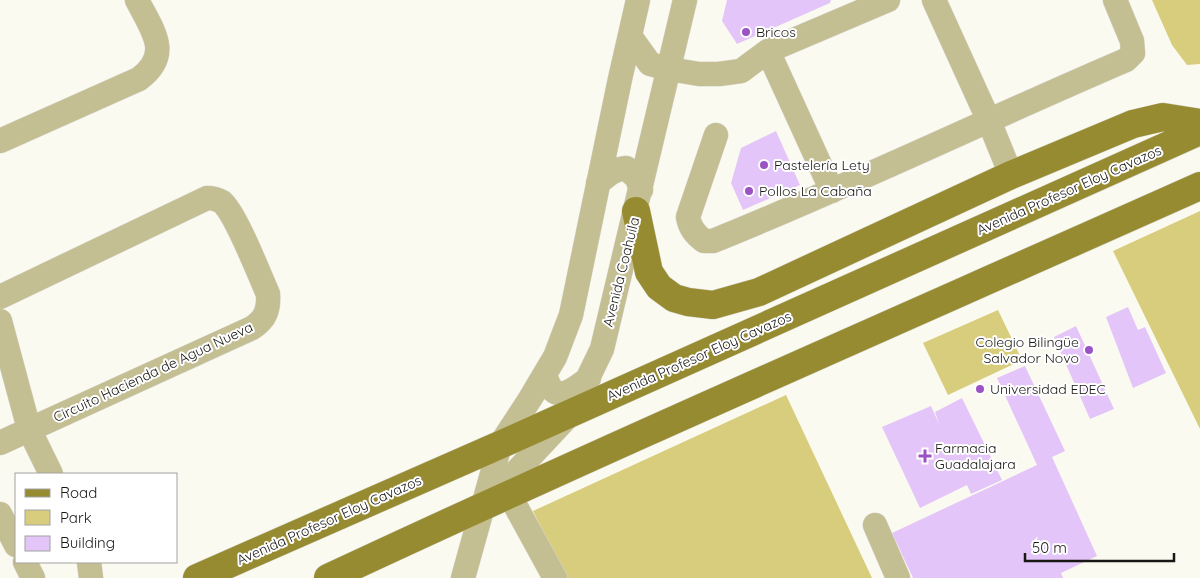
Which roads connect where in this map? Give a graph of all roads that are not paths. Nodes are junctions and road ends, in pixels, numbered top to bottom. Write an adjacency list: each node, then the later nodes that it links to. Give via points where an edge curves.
1 (137, 0): 15 (street, via 157,43 155,63 148,73)
2 (638, 0): 7 (street, Avenida Coahuila)
3 (685, 0): 9 (street, Avenida Coahuila)
4 (888, 0): 8 (street)
5 (934, 0): 11 (street)
6 (1115, 0): 11 (street, via 1132,40 1133,53 1126,60)
7 (630, 36): 9 (street); 10 (street, Avenida Coahuila)
8 (768, 51): 9 (street, via 741,71 699,74); 19 (street)
9 (660, 67): 10 (street); 20 (street, Avenida Coahuila)
10 (620, 79): 17 (street, Avenida Coahuila)
11 (989, 121): 16 (street); 19 (street)
12 (1200, 123): 16 (main road, via 1163,117 1133,124)
13 (1200, 131): 24 (main road, Avenida Profesor Eloy Cavazos)
14 (716, 135): 19 (street, via 688,217 694,233 704,241 713,241)
15 (0, 141)
16 (1011, 175): 21 (main road)
17 (598, 183): 20 (street, via 618,169 626,168 637,178); 25 (street, Avenida Coahuila, via 571,315)
18 (1200, 186): 32 (main road)
19 (832, 191)
20 (638, 200): 21 (main road, via 649,272 659,287 674,298 713,305 759,292); 26 (street, Avenida Coahuila, via 602,349)
21 (820, 264): 24 (main road)
22 (0, 297): 28 (street, Circuito Hacienda de Agua Nueva, via 207,198 222,203 234,218 268,294 267,313 252,328)
23 (0, 321): 28 (street)
24 (747, 334): 27 (main road, Avenida Profesor Eloy Cavazos)
25 (545, 374): 26 (street, via 547,383 559,394 568,393); 30 (street, Avenida Coahuila)
26 (589, 378): 27 (street, Avenida Coahuila)
27 (571, 413): 30 (main road, Avenida Profesor Eloy Cavazos); 33 (street, Avenida Coahuila)
28 (30, 429): 29 (street, Circuito Hacienda de Agua Nueva); 31 (street)
29 (0, 443)
30 (500, 445): 33 (street, Avenida Coahuila); 41 (main road, Avenida Profesor Eloy Cavazos)
31 (51, 473)
32 (510, 496): 33 (main road); 44 (street)
33 (483, 507): 42 (main road); 43 (street, Avenida Coahuila)
34 (0, 514): 36 (street)
35 (875, 525): 45 (street)
36 (15, 543)
37 (26, 563): 39 (street)
38 (89, 563): 40 (street)
39 (33, 578)
40 (91, 578)
41 (197, 578)
42 (328, 578)
43 (463, 578)
44 (555, 578)
45 (898, 578)

